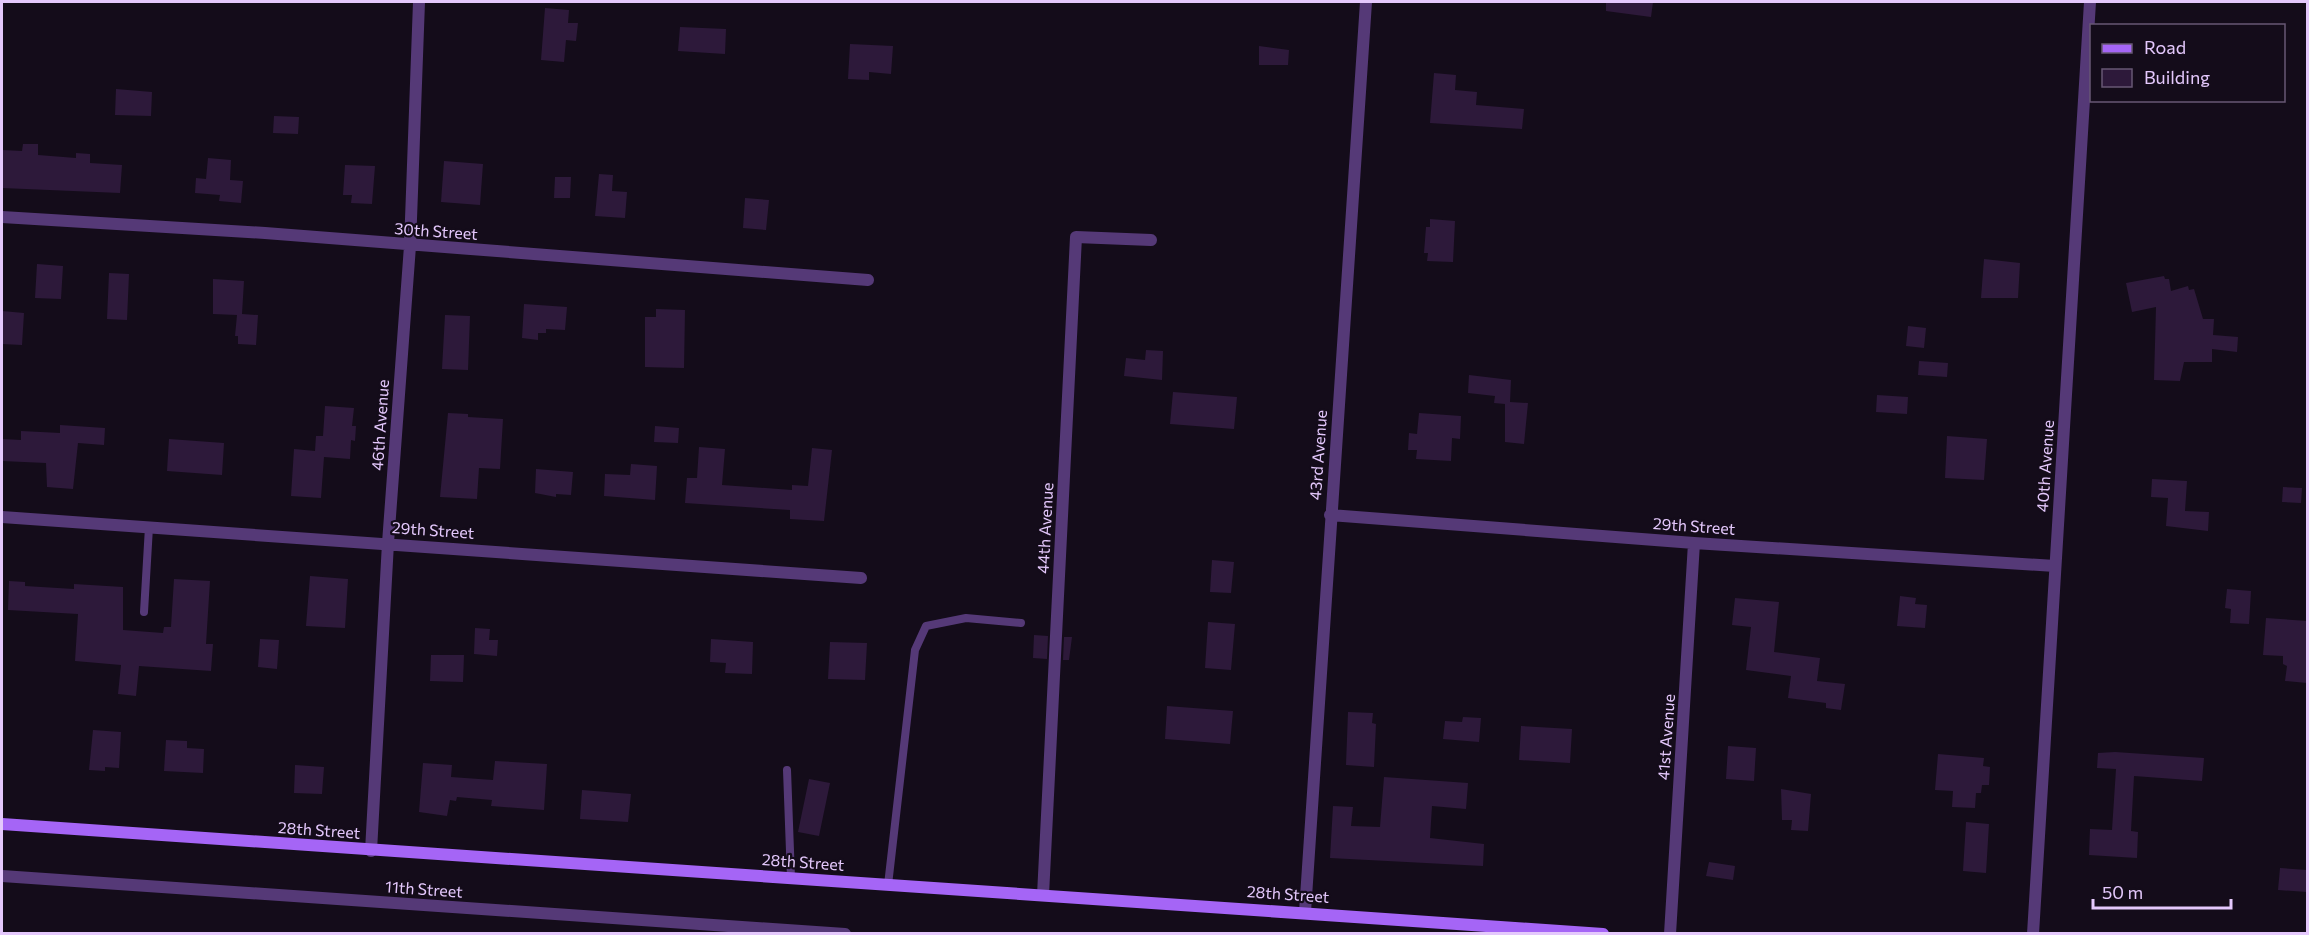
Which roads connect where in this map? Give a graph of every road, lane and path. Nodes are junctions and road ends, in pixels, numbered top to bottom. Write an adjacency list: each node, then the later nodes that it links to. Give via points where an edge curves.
1 (420, 2): 6 (street, 46th Avenue)
2 (1366, 2): 8 (street, 43rd Avenue)
3 (2090, 2): 13 (street, 40th Avenue)
4 (2, 217): 6 (street, 30th Street)
5 (1151, 240): 23 (street, 44th Avenue, via 1076,237)
6 (410, 246): 7 (street, 30th Street); 11 (street, 46th Avenue)
7 (868, 280)
8 (1330, 515): 12 (street, 29th Street); 24 (street, 43rd Avenue)
9 (2, 517): 10 (street, 29th Street)
10 (149, 527): 11 (street, 29th Street); 15 (lane)
11 (388, 543): 14 (street, 29th Street); 19 (street, 46th Avenue)
12 (1695, 543): 13 (street, 29th Street); 27 (street, 41st Avenue)
13 (2055, 566): 28 (street, 40th Avenue)
14 (861, 578)
15 (144, 612)
16 (1021, 623): 22 (lane, via 966,618 926,626 915,650)
17 (787, 770): 21 (lane)
18 (2, 824): 19 (main road, 28th Street)
19 (371, 850): 21 (main road, 28th Street)
20 (2, 876): 25 (street, 11th Street)
21 (791, 878): 22 (main road, 28th Street)
22 (888, 885): 23 (main road, 28th Street)
23 (1043, 895): 24 (main road, 28th Street)
24 (1305, 912): 26 (main road, 28th Street)
25 (845, 933)
26 (1603, 933)
27 (1670, 933)
28 (2032, 933)

